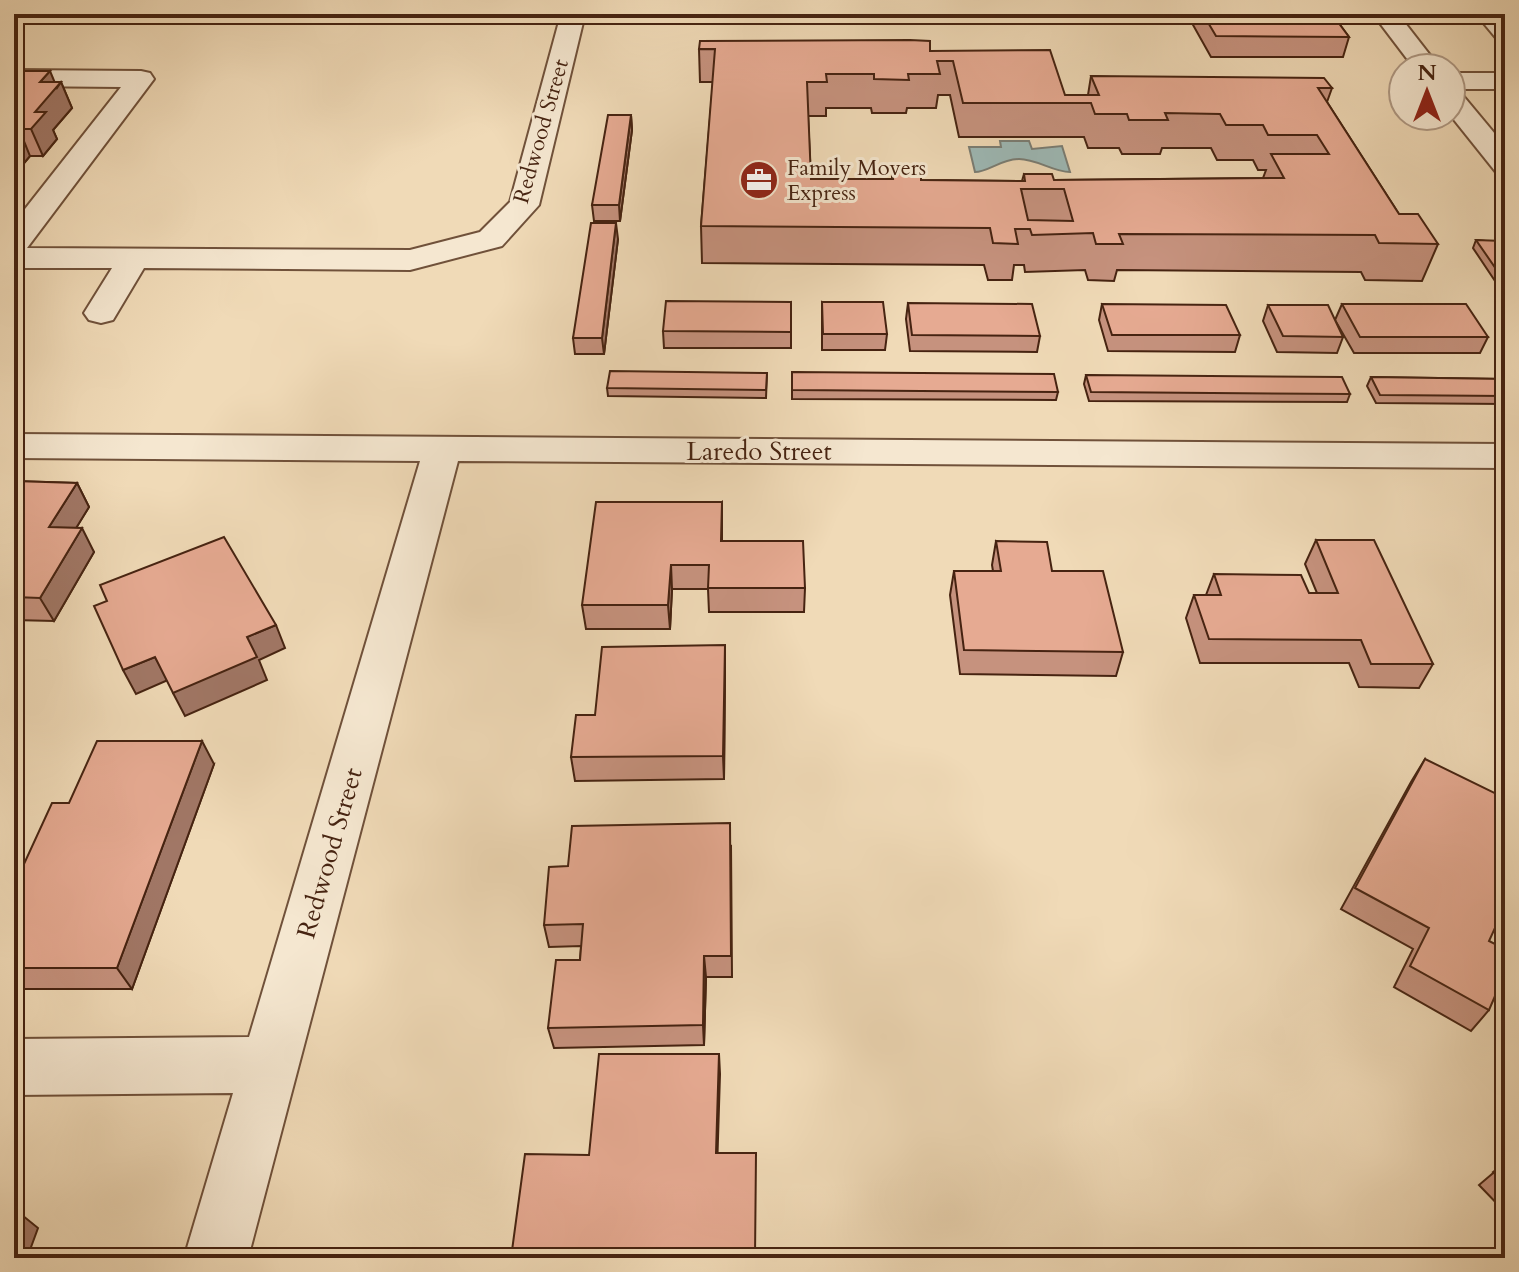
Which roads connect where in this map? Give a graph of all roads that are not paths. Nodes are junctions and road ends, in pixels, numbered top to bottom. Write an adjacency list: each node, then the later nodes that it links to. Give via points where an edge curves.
1 (573, 14): 11 (street, Redwood Street, via 524,205 491,239 410,260)
2 (1385, 14): 3 (street)
3 (1415, 52)
4 (14, 78): 9 (street, via 141,79)
5 (1467, 81): 6 (street)
6 (1505, 81)
7 (1467, 118): 8 (street)
8 (1505, 165)
9 (14, 244)
10 (14, 258): 11 (street)
11 (134, 259): 12 (street)
12 (101, 313)
13 (14, 446): 14 (street, Laredo Street)
14 (442, 449): 15 (street, Laredo Street); 16 (street, Redwood Street)
15 (1505, 456)
16 (269, 1065): 17 (street); 18 (street, Redwood Street)
17 (14, 1067)
18 (216, 1258)

